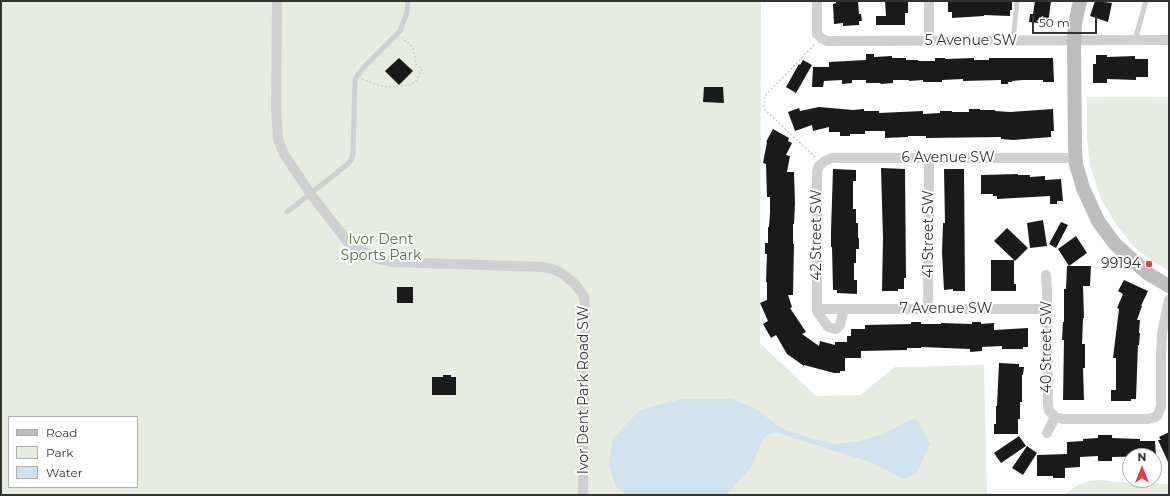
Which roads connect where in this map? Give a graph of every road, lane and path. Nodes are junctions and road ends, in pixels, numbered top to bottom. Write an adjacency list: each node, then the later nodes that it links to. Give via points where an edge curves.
1 (277, 1): 19 (street, Ivor Dent Park Road SW, via 278,140)
2 (408, 1): 8 (lane, via 404,22)
3 (817, 1): 9 (street, via 817,34)
4 (929, 1): 12 (street)
5 (1017, 1): 13 (lane)
6 (1080, 1): 14 (street)
7 (1146, 1): 10 (lane)
8 (395, 35): 15 (lane, via 364,67); 15 (path, via 406,41 412,49 416,64 422,70 416,81 410,85 389,87)
9 (821, 38): 12 (street, 5 Avenue SW, via 830,41); 18 (path, via 765,96 764,109)
10 (1137, 40): 11 (street, 5 Avenue SW); 14 (street, 5 Avenue SW)
11 (1169, 40)
12 (929, 41): 13 (street, 5 Avenue SW)
13 (1013, 41): 14 (street, 5 Avenue SW)
14 (1074, 41): 17 (street)
15 (357, 78): 19 (lane, via 352,158)
16 (929, 158): 17 (street, 6 Avenue SW); 18 (street, 6 Avenue SW, via 832,158); 26 (street, 41 Street SW)
17 (1075, 158): 22 (street, via 1087,199 1106,232 1127,256 1147,273)
18 (821, 163): 24 (street, 42 Street SW, via 817,172)
19 (310, 194): 20 (lane); 30 (street, Ivor Dent Park Road SW, via 348,242 379,259 392,262 544,267 555,270 575,284 584,296 585,307)
20 (287, 212)
21 (1046, 275): 27 (street, 40 Street SW)
22 (1169, 286)
23 (1169, 300): 28 (street, via 1162,333 1161,406 1158,415 1148,419)
24 (817, 309): 25 (street, 7 Avenue SW); 25 (street, via 824,324 833,329 840,325)
25 (844, 309): 26 (street, 7 Avenue SW)
26 (928, 309): 27 (street, 7 Avenue SW)
27 (1047, 309): 28 (street, 40 Street SW, via 1048,405 1049,411)
28 (1055, 417): 29 (street)
29 (1048, 433)
30 (584, 495)

